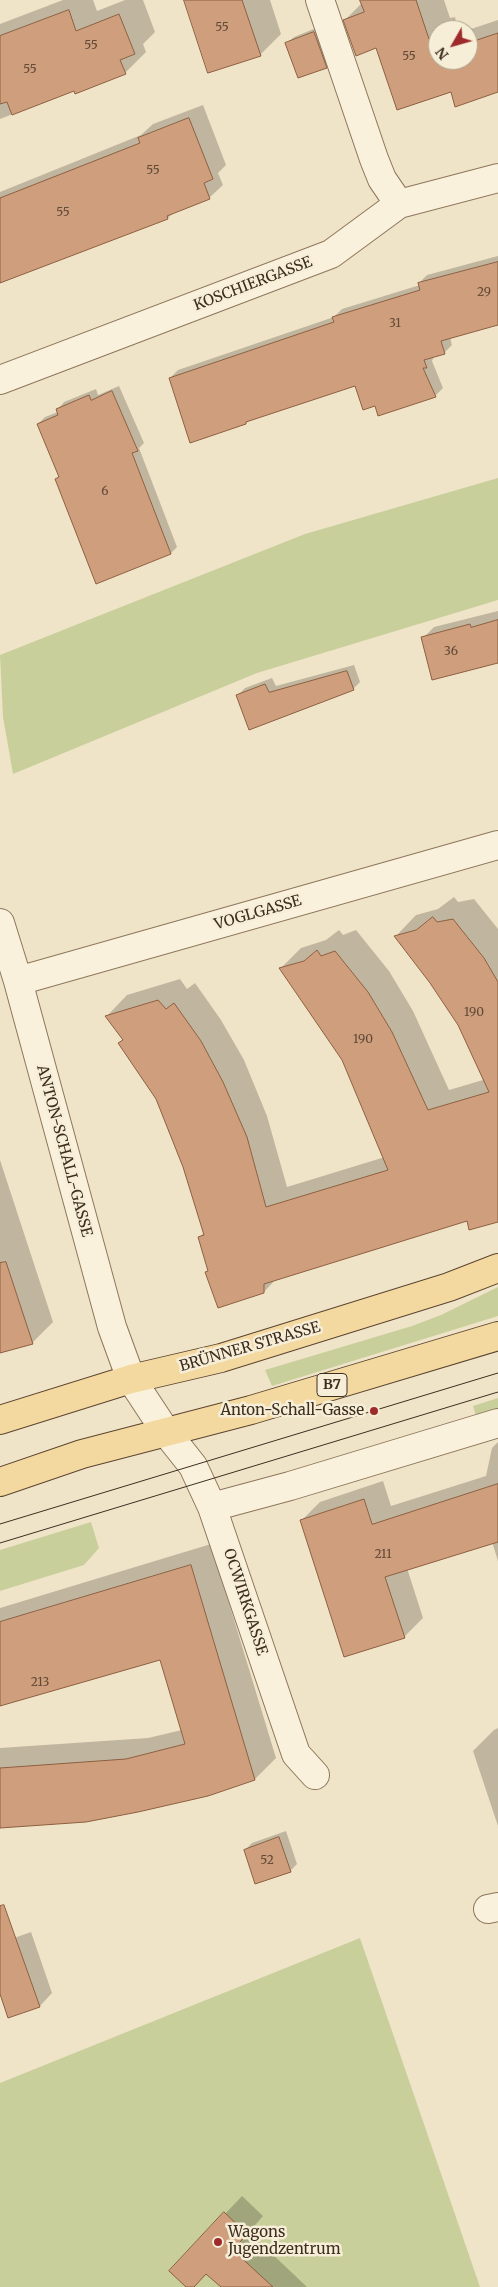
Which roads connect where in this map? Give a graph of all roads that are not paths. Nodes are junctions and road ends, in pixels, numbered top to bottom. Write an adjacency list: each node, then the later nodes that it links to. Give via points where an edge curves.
1 (320, 0): 3 (street, via 374,159 382,179)
2 (498, 178): 3 (street, KOSCHIERGASSE)
3 (399, 204): 4 (street, KOSCHIERGASSE, via 331,254)
4 (0, 380)
5 (498, 845): 7 (street, VOGLGASSE)
6 (0, 923): 7 (street, ANTON-SCHALL-GASSE)
7 (18, 981): 10 (street, ANTON-SCHALL-GASSE, via 112,1327)
8 (498, 1268): 10 (main road, BRÜNNER STRASSE, via 221,1358)
9 (498, 1336): 13 (main road, B7)
10 (131, 1379): 11 (main road, BRÜNNER STRASSE); 13 (street, ANTON-SCHALL-GASSE)
11 (0, 1420)
12 (498, 1423): 15 (street)
13 (166, 1432): 14 (main road, B7, via 82,1454); 15 (street, OCWIRKGASSE, via 193,1466)
14 (0, 1482)
15 (212, 1507): 16 (street, OCWIRKGASSE, via 296,1754)
16 (315, 1775)

